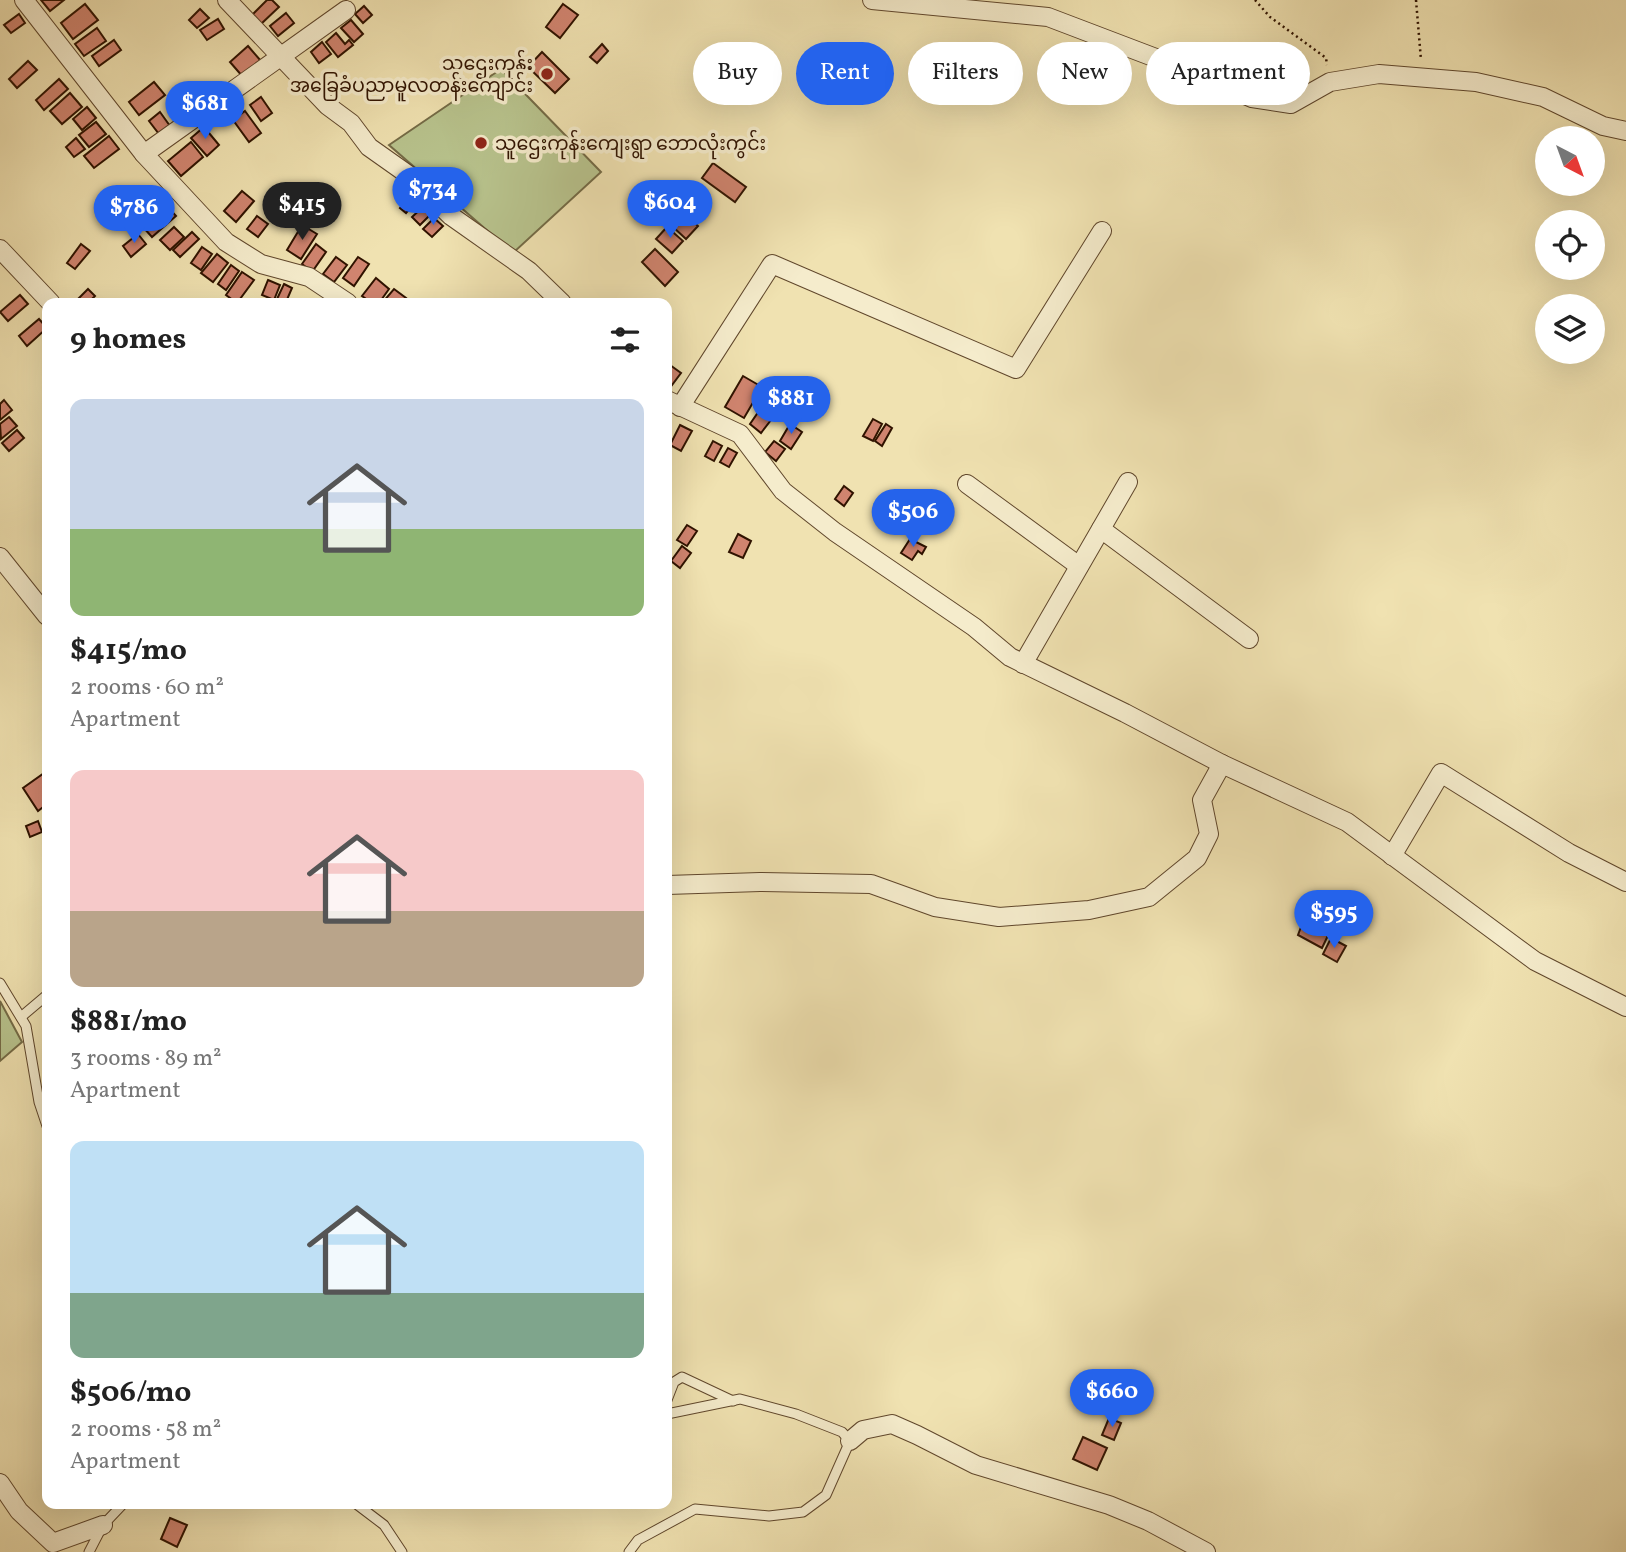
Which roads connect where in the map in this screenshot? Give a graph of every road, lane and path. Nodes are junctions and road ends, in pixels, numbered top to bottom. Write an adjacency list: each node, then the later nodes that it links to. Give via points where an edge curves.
1 (24, 0): 11 (street)
2 (227, 0): 7 (street)
3 (872, 0): 9 (street, via 1048,17 1251,98 1291,104)
4 (1255, 0): 9 (path, via 1270,17 1326,58)
5 (1416, 0): 8 (path)
6 (346, 10): 7 (street)
7 (282, 58): 11 (street); 16 (street, via 369,146)
8 (1422, 78): 9 (street, via 1379,74); 10 (street, via 1476,82 1543,97 1603,126)
9 (1330, 82)
10 (1626, 131)
11 (144, 155): 15 (street, via 226,242 261,264 309,277)
12 (1102, 231): 17 (street, via 1016,369 772,264)
13 (0, 249): 14 (street)
14 (46, 298)
15 (340, 298)
16 (557, 298)
17 (673, 403): 25 (street, via 740,434 783,491)
18 (1128, 482): 20 (street)
19 (967, 484): 22 (street)
20 (1101, 529): 22 (street); 24 (street)
21 (0, 557): 23 (street)
22 (1079, 566): 25 (street)
23 (42, 610)
24 (1249, 639)
25 (1023, 664): 26 (street)
26 (1222, 764): 27 (street, via 1347,822); 29 (street, via 1202,800 1209,834 1197,858 1149,897 1089,910 999,917 935,907 871,884)
27 (1392, 856): 28 (street, via 1441,772 1569,853); 32 (street, via 1535,961)
28 (1626, 882)
29 (672, 885)
30 (0, 983): 33 (lane)
31 (42, 999): 33 (lane)
32 (1626, 1007)
33 (21, 1017): 34 (lane)
34 (35, 1074): 35 (lane); 36 (lane)
35 (42, 1077)
36 (42, 1111)
37 (672, 1387): 38 (lane, via 682,1377)
38 (733, 1401): 39 (lane); 40 (lane, via 796,1414 842,1432)
39 (672, 1412)
40 (850, 1441): 47 (lane, via 826,1495 803,1512 769,1516 695,1509 638,1541); 48 (street, via 863,1430 892,1424 976,1465 1122,1510)
41 (0, 1483): 44 (street, via 19,1511 53,1543)
42 (118, 1509): 44 (lane)
43 (363, 1509): 46 (lane, via 384,1525)
44 (103, 1525): 45 (lane)
45 (89, 1552)
46 (402, 1552)
47 (629, 1552)
48 (1206, 1552)

